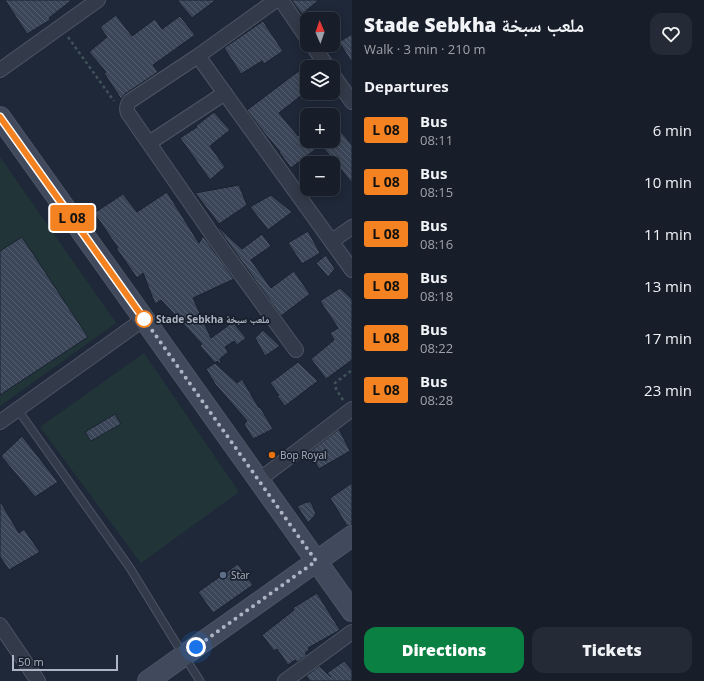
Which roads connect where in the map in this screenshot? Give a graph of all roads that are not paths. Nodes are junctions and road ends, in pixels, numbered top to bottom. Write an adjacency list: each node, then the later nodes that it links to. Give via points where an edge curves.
1 (98, 0): 6 (street)
2 (276, 0): 5 (street)
3 (281, 0): 4 (street)
4 (300, 28)
5 (198, 56): 8 (street); 11 (street, via 127,106 128,112)
6 (0, 70)
7 (340, 85): 9 (street)
8 (225, 94): 11 (street); 13 (street)
9 (352, 102)
10 (0, 117): 15 (street)
11 (149, 143): 16 (street)
12 (352, 227): 13 (street)
13 (332, 241): 14 (street)
14 (352, 270)
15 (144, 319): 17 (street); 20 (street)
16 (296, 350)
17 (18, 410): 19 (street); 26 (lane, via 130,568)
18 (351, 410): 20 (street)
19 (0, 422)
20 (259, 480): 22 (street)
21 (352, 536): 22 (street)
22 (316, 561): 23 (street); 26 (street)
23 (352, 611)
24 (0, 625): 27 (street)
25 (352, 632): 30 (street)
26 (184, 656): 28 (street); 29 (lane)
27 (38, 681)
28 (148, 681)
29 (200, 681)
30 (284, 681)

